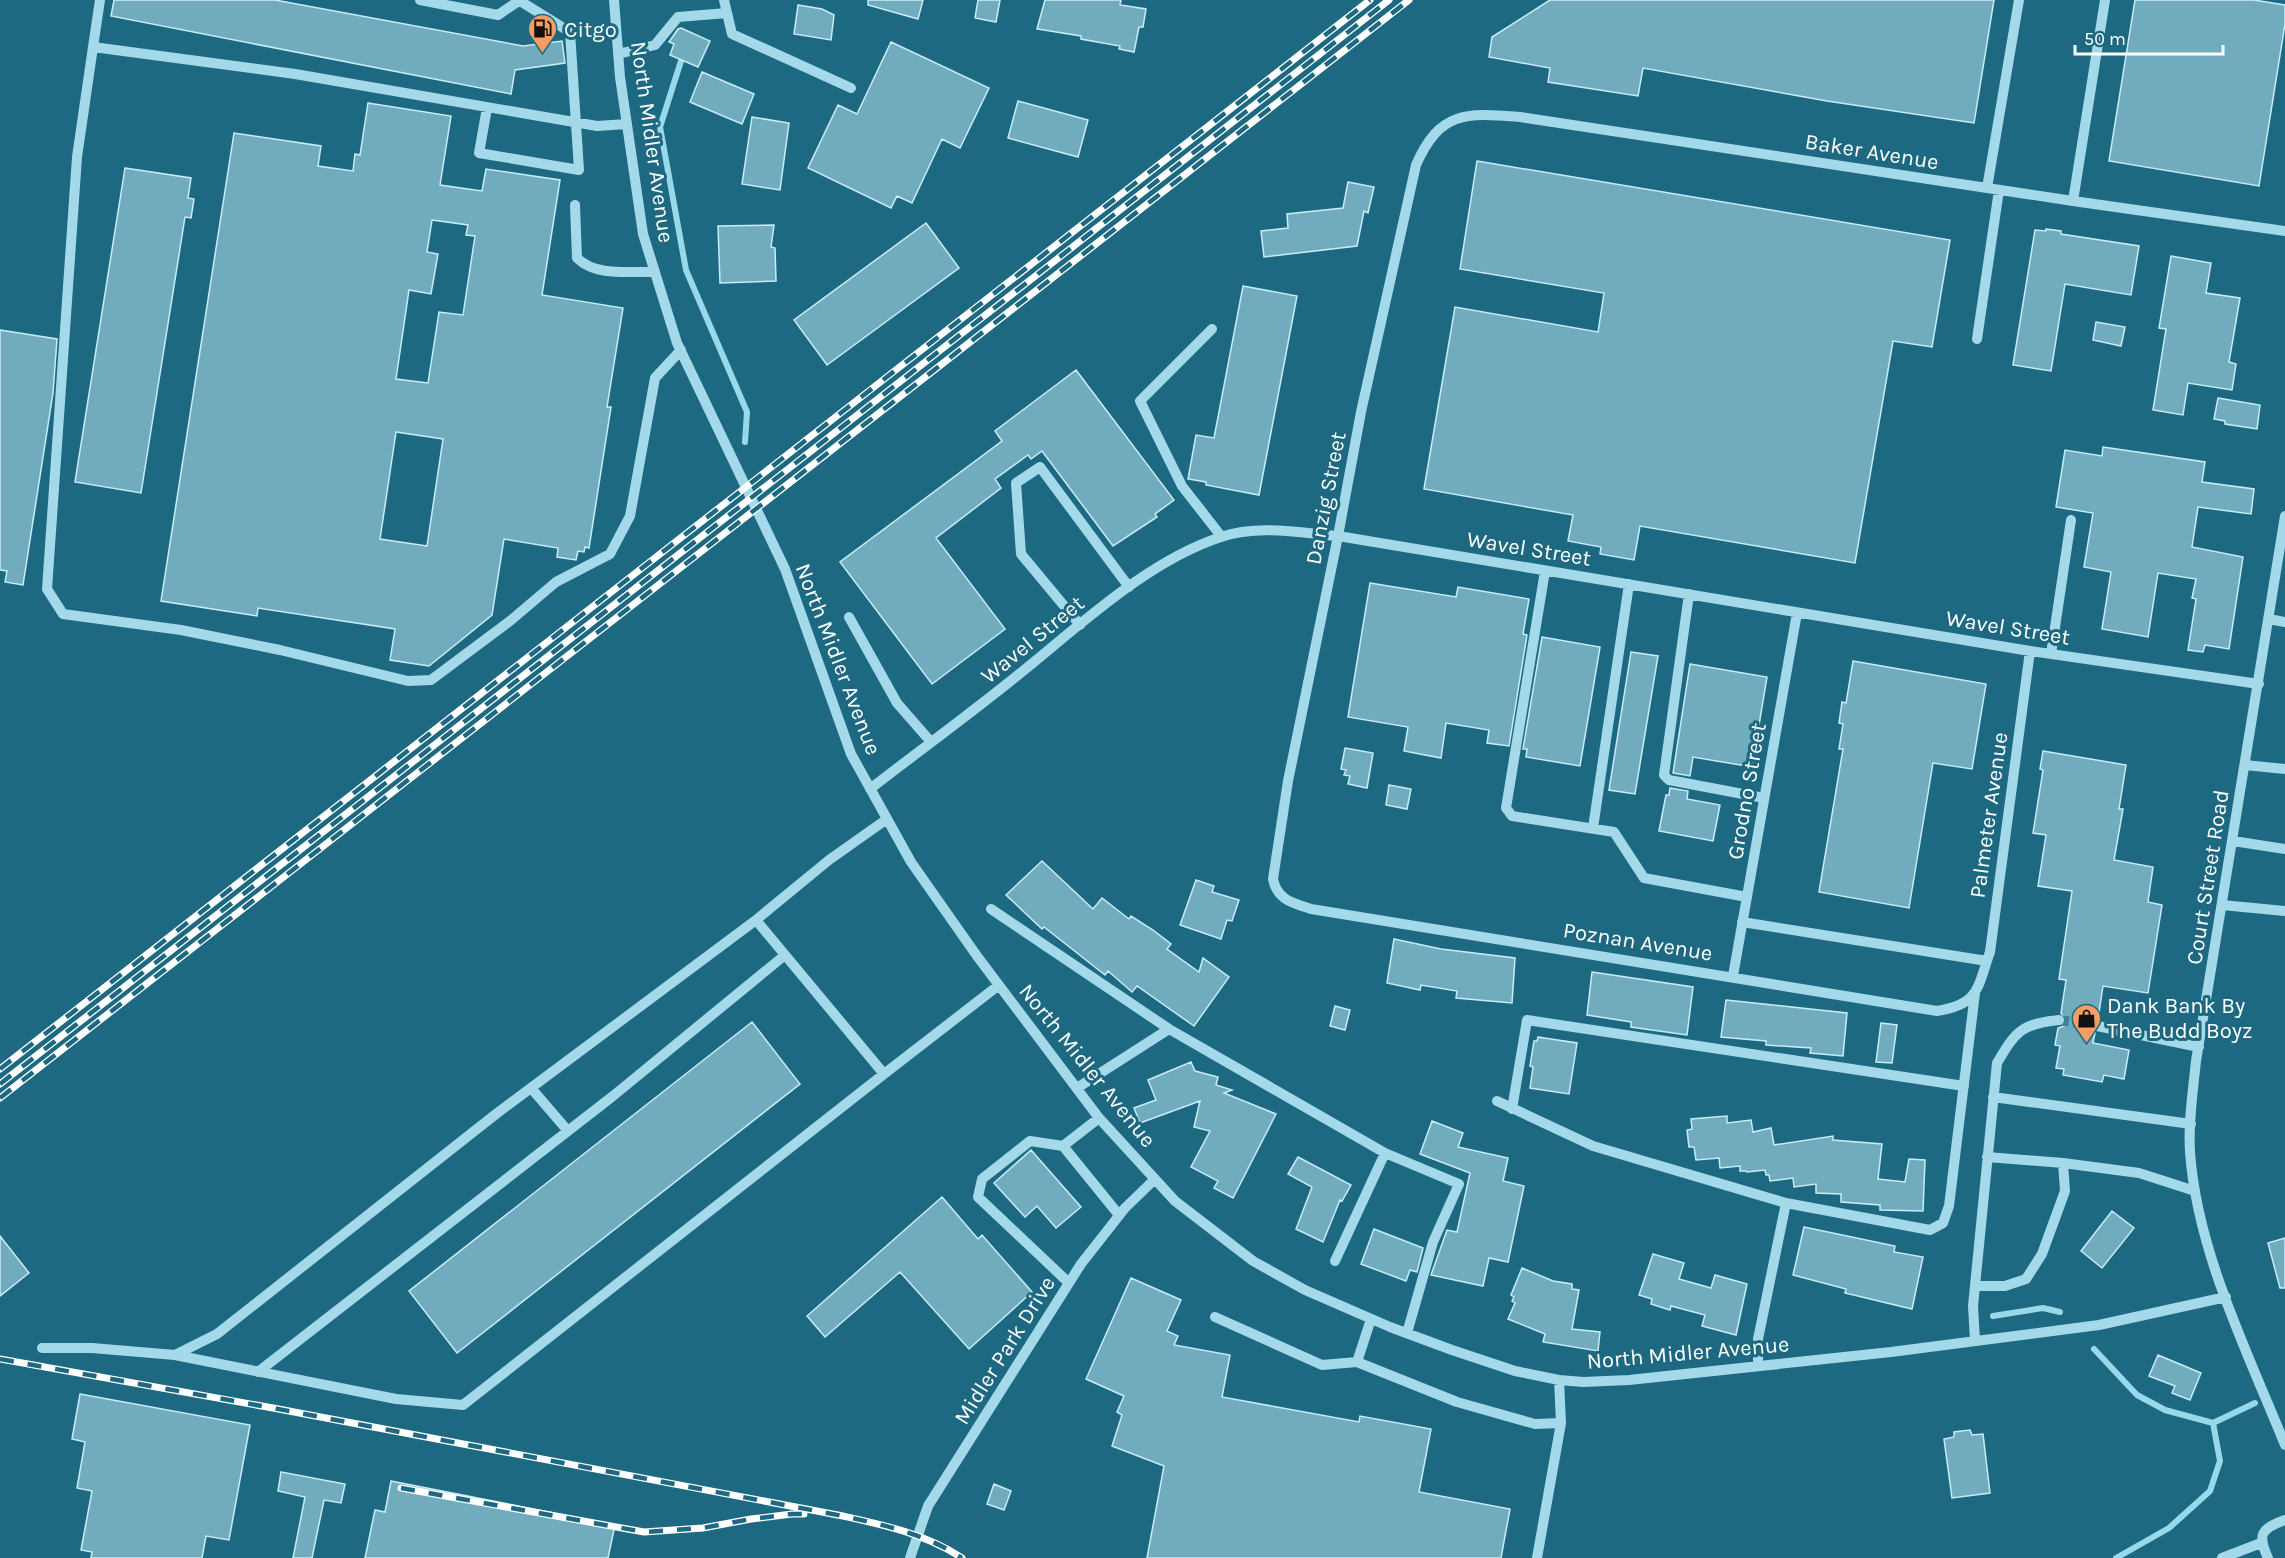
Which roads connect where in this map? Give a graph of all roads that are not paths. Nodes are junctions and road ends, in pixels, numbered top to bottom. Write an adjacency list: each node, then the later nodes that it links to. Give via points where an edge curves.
1 (100, 0): 9 (street)
2 (420, 0): 7 (street, via 498,15)
3 (614, 0): 10 (street, North Midler Avenue)
4 (724, 0): 8 (street)
5 (2019, 0): 16 (street)
6 (2105, 0): 17 (street)
7 (520, 1): 14 (street, via 570,32)
8 (727, 13): 10 (street, via 678,17 655,45); 11 (street, via 732,34)
9 (93, 47): 12 (street, via 294,74); 23 (street, via 77,157 47,589 63,614 181,630 408,681 431,680 556,582 610,554 630,516 655,378)
10 (618, 54): 15 (street, North Midler Avenue)
11 (851, 88)
12 (487, 108): 14 (street); 14 (street, via 479,153 579,170)
13 (1453, 120): 16 (street, Baker Avenue, via 1475,114 1520,117); 27 (street, Danzig Street, via 1436,130 1416,165 1361,412)
14 (577, 123): 15 (street)
15 (627, 124): 20 (street, North Midler Avenue, via 643,234)
16 (1993, 189): 17 (street, Baker Avenue); 22 (street)
17 (2073, 201): 19 (street, Baker Avenue)
18 (575, 205): 20 (street, via 578,258 586,266 596,270)
19 (2285, 231)
20 (655, 272): 23 (street, North Midler Avenue)
21 (1212, 329): 26 (street, via 1140,401 1182,486)
22 (1977, 339)
23 (681, 350): 43 (street, North Midler Avenue, via 785,569 851,754)
24 (2285, 516): 34 (street, Court Street Road)
25 (2071, 520): 38 (street)
26 (1221, 536): 27 (street, Wavel Street, via 1276,531); 30 (street, Wavel Street, via 1174,557)
27 (1338, 536): 28 (street, Wavel Street); 49 (street, Danzig Street, via 1288,781 1273,879)
28 (1545, 571): 29 (street, Wavel Street); 46 (street, via 1506,808 1512,816)
29 (1629, 584): 31 (street, Wavel Street); 46 (street)
30 (1129, 588): 36 (street, Wavel Street); 36 (street, via 1040,467 1016,483 1021,554)
31 (1689, 594): 32 (street, Wavel Street); 44 (street, via 1664,774 1669,780)
32 (1797, 613): 37 (street, Wavel Street); 44 (street, Grodno Street)
33 (849, 617): 40 (street, via 897,703)
34 (2269, 619): 35 (street); 39 (street, Court Street Road)
35 (2285, 622)
36 (1080, 625): 40 (street, Wavel Street)
37 (2030, 651): 38 (street, Wavel Street); 57 (street, Palmeter Avenue)
38 (2051, 654): 39 (street, Wavel Street)
39 (2259, 684): 41 (street, Court Street Road)
40 (931, 742): 43 (street, Wavel Street)
41 (2245, 765): 42 (street); 47 (street, Court Street Road)
42 (2285, 769)
43 (870, 789): 45 (street, North Midler Avenue)
44 (1764, 798): 50 (street, Grodno Street)
45 (886, 819): 54 (street); 59 (street, North Midler Avenue, via 911,862)
46 (1593, 828): 50 (street, via 1614,832 1644,878)
47 (2233, 840): 48 (street); 51 (street, Court Street Road)
48 (2285, 849)
49 (1282, 897): 58 (street, Poznan Avenue, via 1311,909)
50 (1747, 897): 55 (street, Grodno Street)
51 (2222, 905): 53 (street); 64 (street, Court Street Road)
52 (991, 909): 63 (street)
53 (2285, 911)
54 (756, 920): 56 (street); 67 (street)
55 (1742, 922): 57 (street); 58 (street, Grodno Street)
56 (785, 955): 65 (street); 74 (street)
57 (1987, 961): 60 (street, Palmeter Avenue)
58 (1733, 976): 60 (street, Poznan Avenue, via 1937,1011 1965,1003)
59 (999, 986): 65 (street); 68 (street, North Midler Avenue)
60 (1977, 988): 66 (street, Palmeter Avenue)
61 (2060, 1020): 69 (street, via 2022,1028 1997,1063)
62 (2097, 1026): 64 (street)
63 (1169, 1029): 68 (street); 76 (street)
64 (2199, 1047): 73 (street, Court Street Road)
65 (884, 1074): 95 (street, via 463,1406 396,1400)
66 (1964, 1086): 71 (street, via 1527,1020); 81 (street, Palmeter Avenue, via 1949,1206 1942,1222 1930,1230)
67 (531, 1088): 74 (street); 92 (street, via 217,1334)
68 (1077, 1088): 72 (street, North Midler Avenue)
69 (1993, 1097): 73 (street); 77 (street)
70 (1497, 1101): 71 (street)
71 (1512, 1109): 81 (street, via 1593,1146)
72 (1099, 1118): 75 (street); 79 (street, North Midler Avenue)
73 (2191, 1124): 80 (street, Court Street Road)
74 (568, 1131): 95 (street)
75 (1063, 1146): 82 (street); 84 (street, via 1030,1141 981,1179 978,1197)
76 (1385, 1153): 83 (street); 89 (street, via 1459,1184 1433,1242)
77 (1987, 1156): 78 (street); 85 (street)
78 (2063, 1163): 80 (street, via 2139,1173); 85 (street, via 2065,1191 2042,1254 2026,1279 2005,1286)
79 (1155, 1179): 82 (street, Midler Park Drive); 88 (street, North Midler Avenue, via 1174,1201 1253,1261 1305,1290)
80 (2195, 1191): 86 (street, Court Street Road, via 2208,1250)
81 (1786, 1203): 94 (street, via 1758,1339)
82 (1119, 1215): 84 (street, Midler Park Drive)
83 (1335, 1261)
84 (1070, 1283): 101 (street, Midler Park Drive, via 928,1506)
85 (1975, 1286): 90 (street)
86 (2226, 1297): 90 (street, North Midler Avenue, via 2099,1325); 98 (street, Court Street Road)
87 (1215, 1317): 93 (street, via 1322,1365)
88 (1371, 1318): 89 (street, North Midler Avenue); 93 (street)
89 (1407, 1333): 96 (street, North Midler Avenue, via 1515,1371)
90 (1975, 1341): 94 (street, North Midler Avenue)
91 (42, 1348): 92 (street)
92 (175, 1355): 95 (street)
93 (1357, 1362): 97 (street, via 1457,1402 1535,1424)
94 (1758, 1366): 96 (street, North Midler Avenue, via 1629,1380)
95 (258, 1372)
96 (1559, 1380): 97 (street)
97 (1561, 1422): 102 (street)
98 (2285, 1446)
99 (2285, 1520): 100 (street, via 2271,1526)
100 (2261, 1543): 103 (street); 104 (street)
101 (910, 1558)
102 (1537, 1558)
103 (2222, 1558)
104 (2268, 1558)

